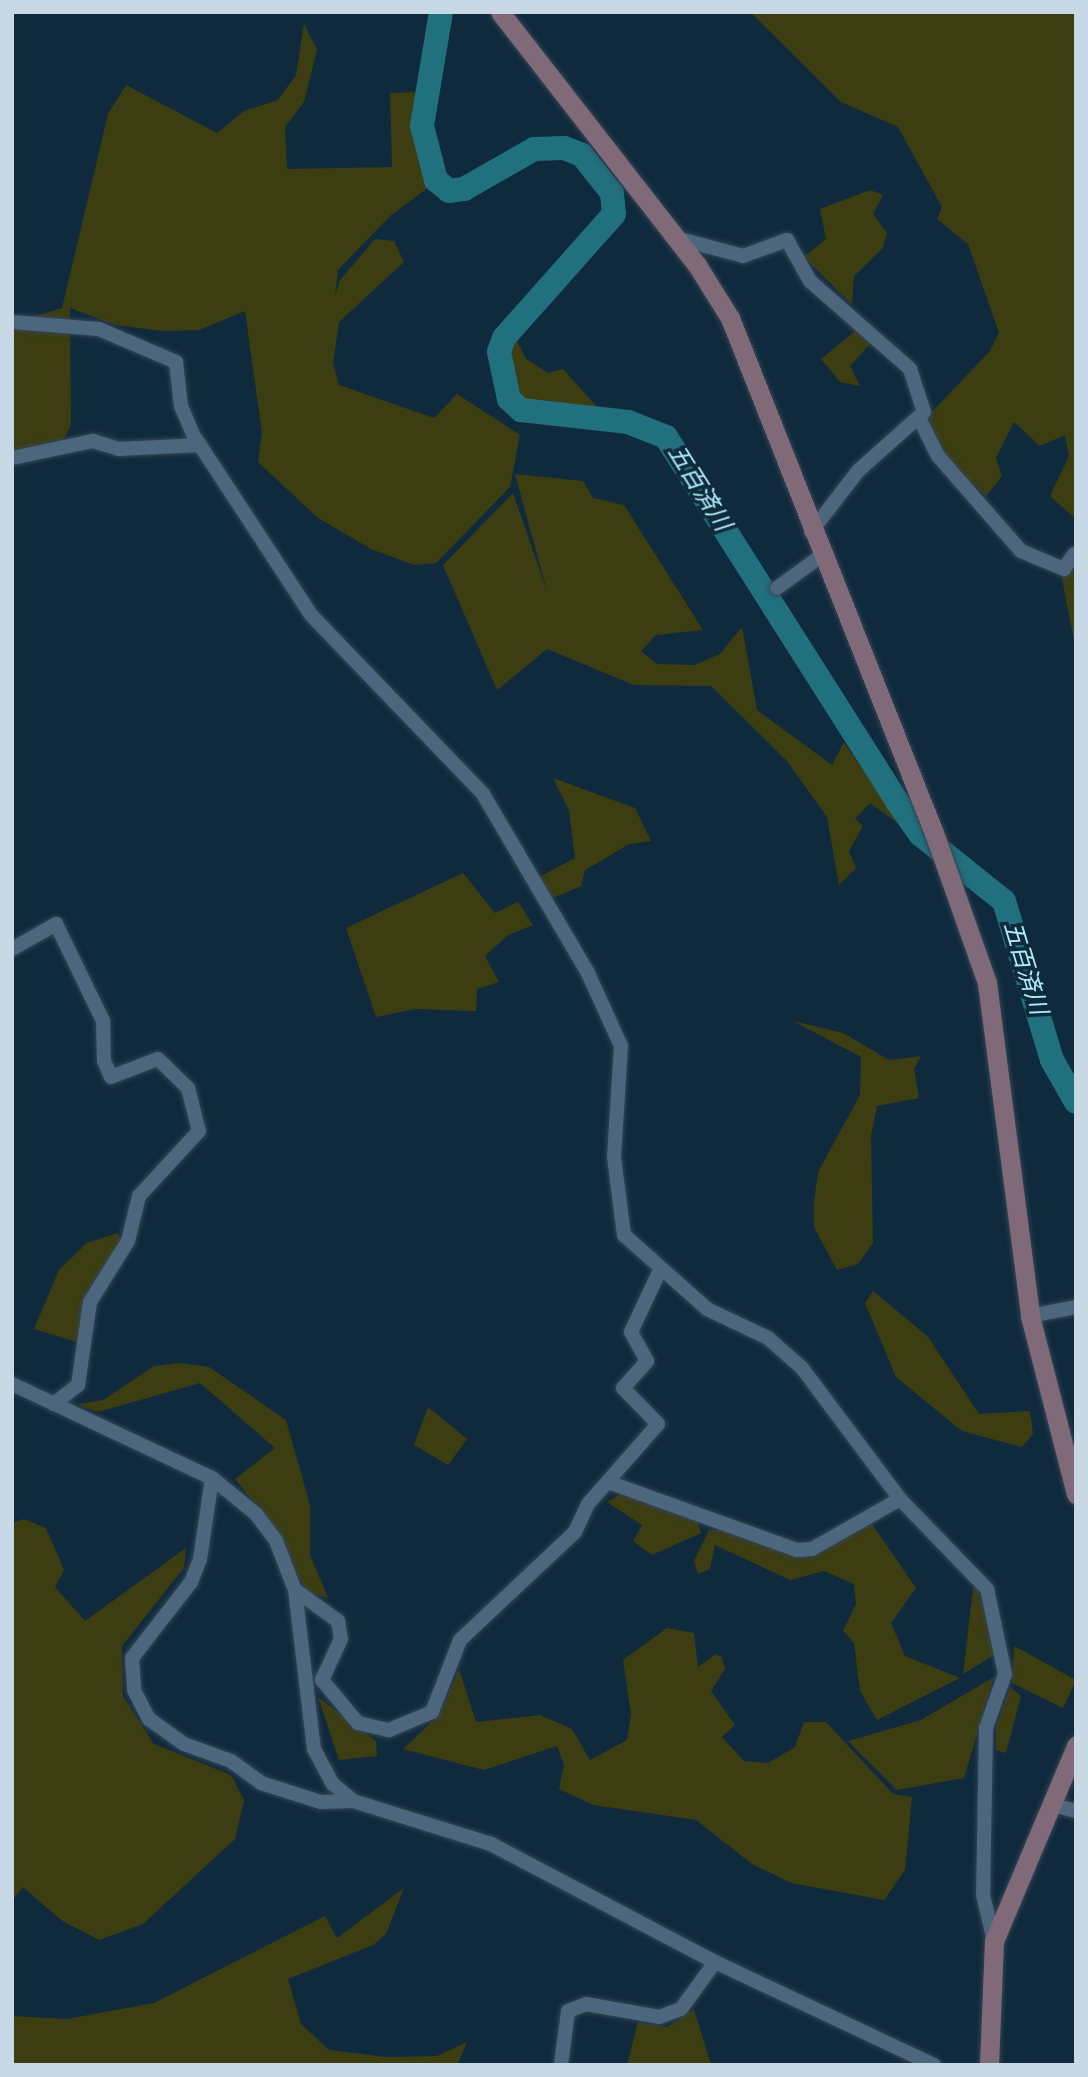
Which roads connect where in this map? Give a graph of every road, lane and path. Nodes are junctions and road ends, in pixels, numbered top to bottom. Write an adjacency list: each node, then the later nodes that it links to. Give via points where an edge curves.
1 (500, 12): 2 (street)
2 (676, 238): 4 (street, via 743,256 787,240 810,281 910,369 924,412); 7 (street, via 730,318)
3 (12, 322): 5 (street, via 79,325 164,353 176,362 181,406)
4 (919, 418): 7 (street, via 858,471); 8 (street, via 938,456 1021,551 1064,569)
5 (200, 444): 6 (street, via 128,449 93,441); 12 (street, via 311,615 483,794 555,912 621,1046 614,1157 624,1235)
6 (12, 458)
7 (811, 532): 9 (street)
8 (1074, 554)
9 (821, 555): 10 (street); 14 (street, via 975,940 992,1013)
10 (777, 588)
11 (12, 949): 16 (street, via 56,924 103,1021 104,1061 111,1077 158,1059 188,1088 199,1131 139,1196 128,1241 90,1303 78,1385)
12 (660, 1270): 18 (street, via 631,1332 647,1361 623,1388 658,1424); 20 (street, via 707,1309 783,1349)
13 (1076, 1307): 14 (street)
14 (1030, 1316): 19 (street)
15 (12, 1384): 16 (street)
16 (54, 1404): 17 (street)
17 (212, 1478): 21 (street, via 240,1496 263,1523); 23 (street, via 200,1559 191,1582 132,1658 134,1690 149,1719 184,1744 231,1761 261,1783 321,1802)
18 (608, 1482): 20 (street, via 797,1550 812,1549); 21 (street, via 575,1532 460,1640 432,1712 389,1730 358,1723 327,1690 322,1680 341,1640 338,1620)
19 (1076, 1494)
20 (900, 1499): 26 (street, via 974,1573 997,1618 1005,1674 986,1728 983,1895)
21 (295, 1590): 23 (street, via 310,1737 333,1784)
22 (1076, 1746): 24 (street)
23 (353, 1801): 27 (street, via 491,1844)
24 (1051, 1805): 25 (street); 26 (street)
25 (1076, 1811)
26 (994, 1941): 30 (street)
27 (715, 1962): 28 (street, via 681,2009 659,2017 586,2004 568,2011); 29 (street)
28 (561, 2065)
29 (934, 2065)
30 (989, 2065)

